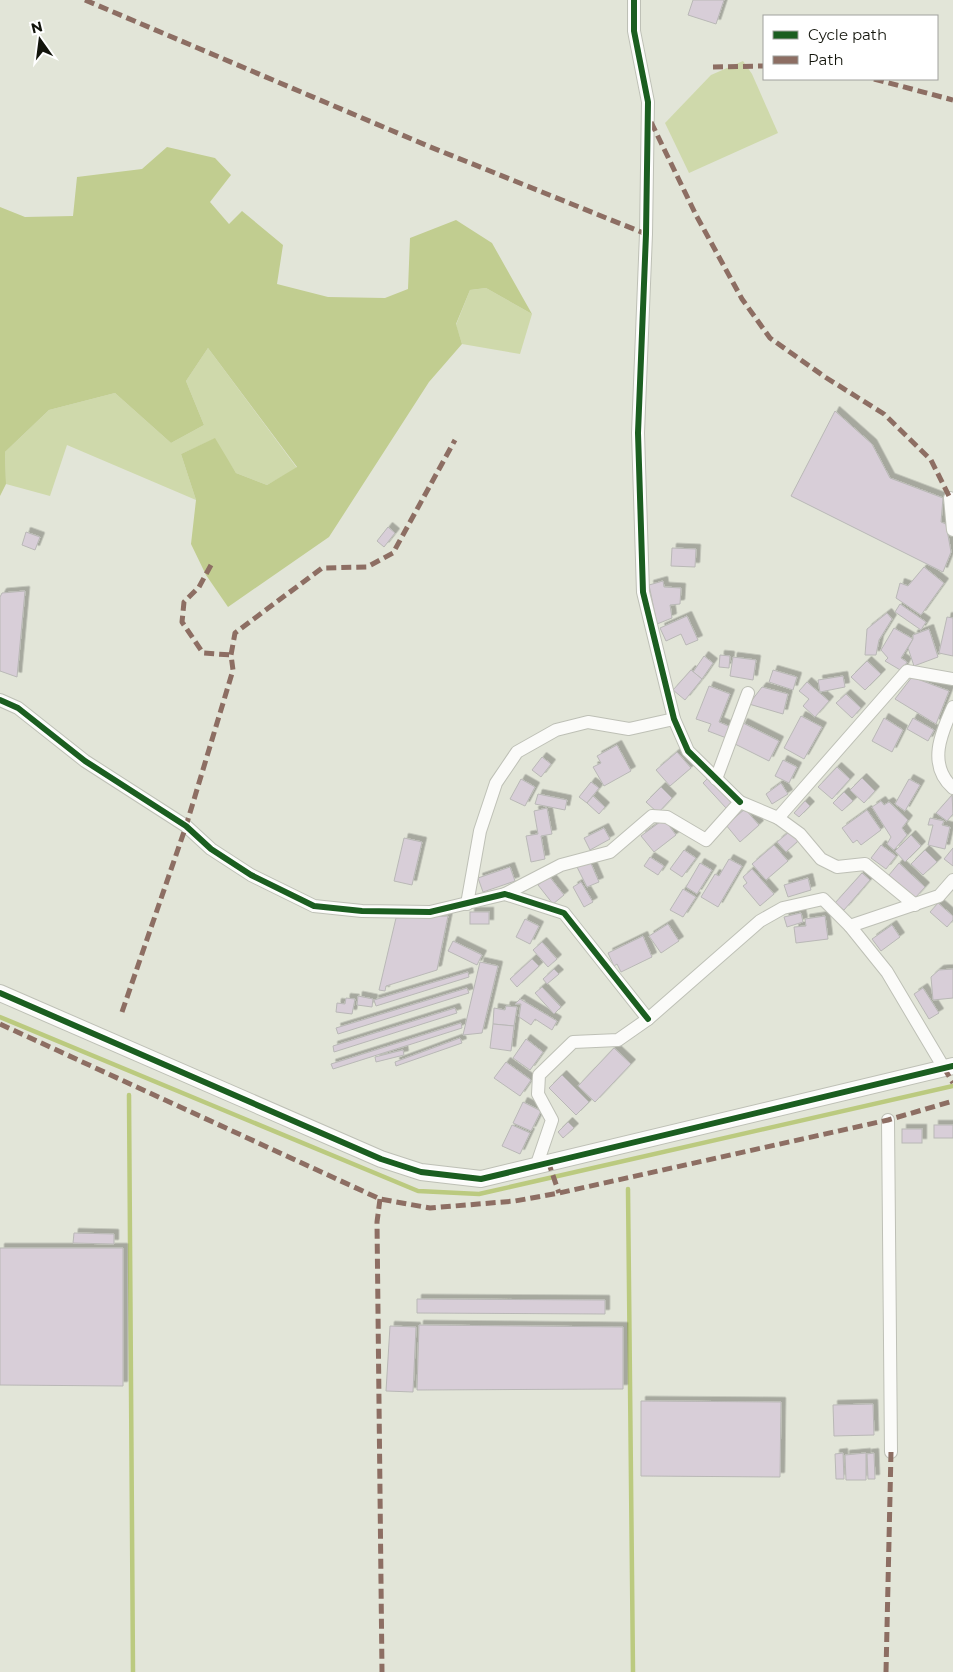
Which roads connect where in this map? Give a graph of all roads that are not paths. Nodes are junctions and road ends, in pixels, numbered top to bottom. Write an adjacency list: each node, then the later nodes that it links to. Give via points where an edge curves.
1 (634, 0): 8 (street, via 634,30 648,102 638,433 643,592)
2 (950, 498): 3 (street)
3 (953, 530)
4 (953, 679): 12 (street, via 907,671)
5 (748, 693): 9 (street)
6 (0, 700): 15 (street, via 18,708 85,761 186,826 211,849 251,875 314,906 362,912 430,912)
7 (953, 707): 10 (street, via 937,751 941,769)
8 (674, 719): 9 (street, via 688,751); 15 (street, via 629,729 588,722 556,730 517,752 496,783 480,831)
9 (716, 778): 11 (street)
10 (953, 788)
11 (740, 802): 12 (street); 14 (street, via 706,840 667,817 652,816 610,852 561,865)
12 (778, 818): 16 (street, via 800,834 821,859 837,867 866,864)
13 (953, 880): 16 (street, via 939,896)
14 (505, 894): 15 (street); 19 (street, via 564,913)
15 (467, 904)
16 (915, 905): 17 (street)
17 (850, 926): 19 (street, via 823,899 783,908 760,921); 20 (street, via 886,972)
18 (0, 993): 22 (street, via 381,1159 421,1172 481,1179)
19 (648, 1019): 22 (street, via 618,1040 573,1042 539,1074 538,1094 552,1120)
20 (949, 1067): 22 (street)
21 (888, 1120): 23 (street)
22 (537, 1164)
23 (891, 1452)

